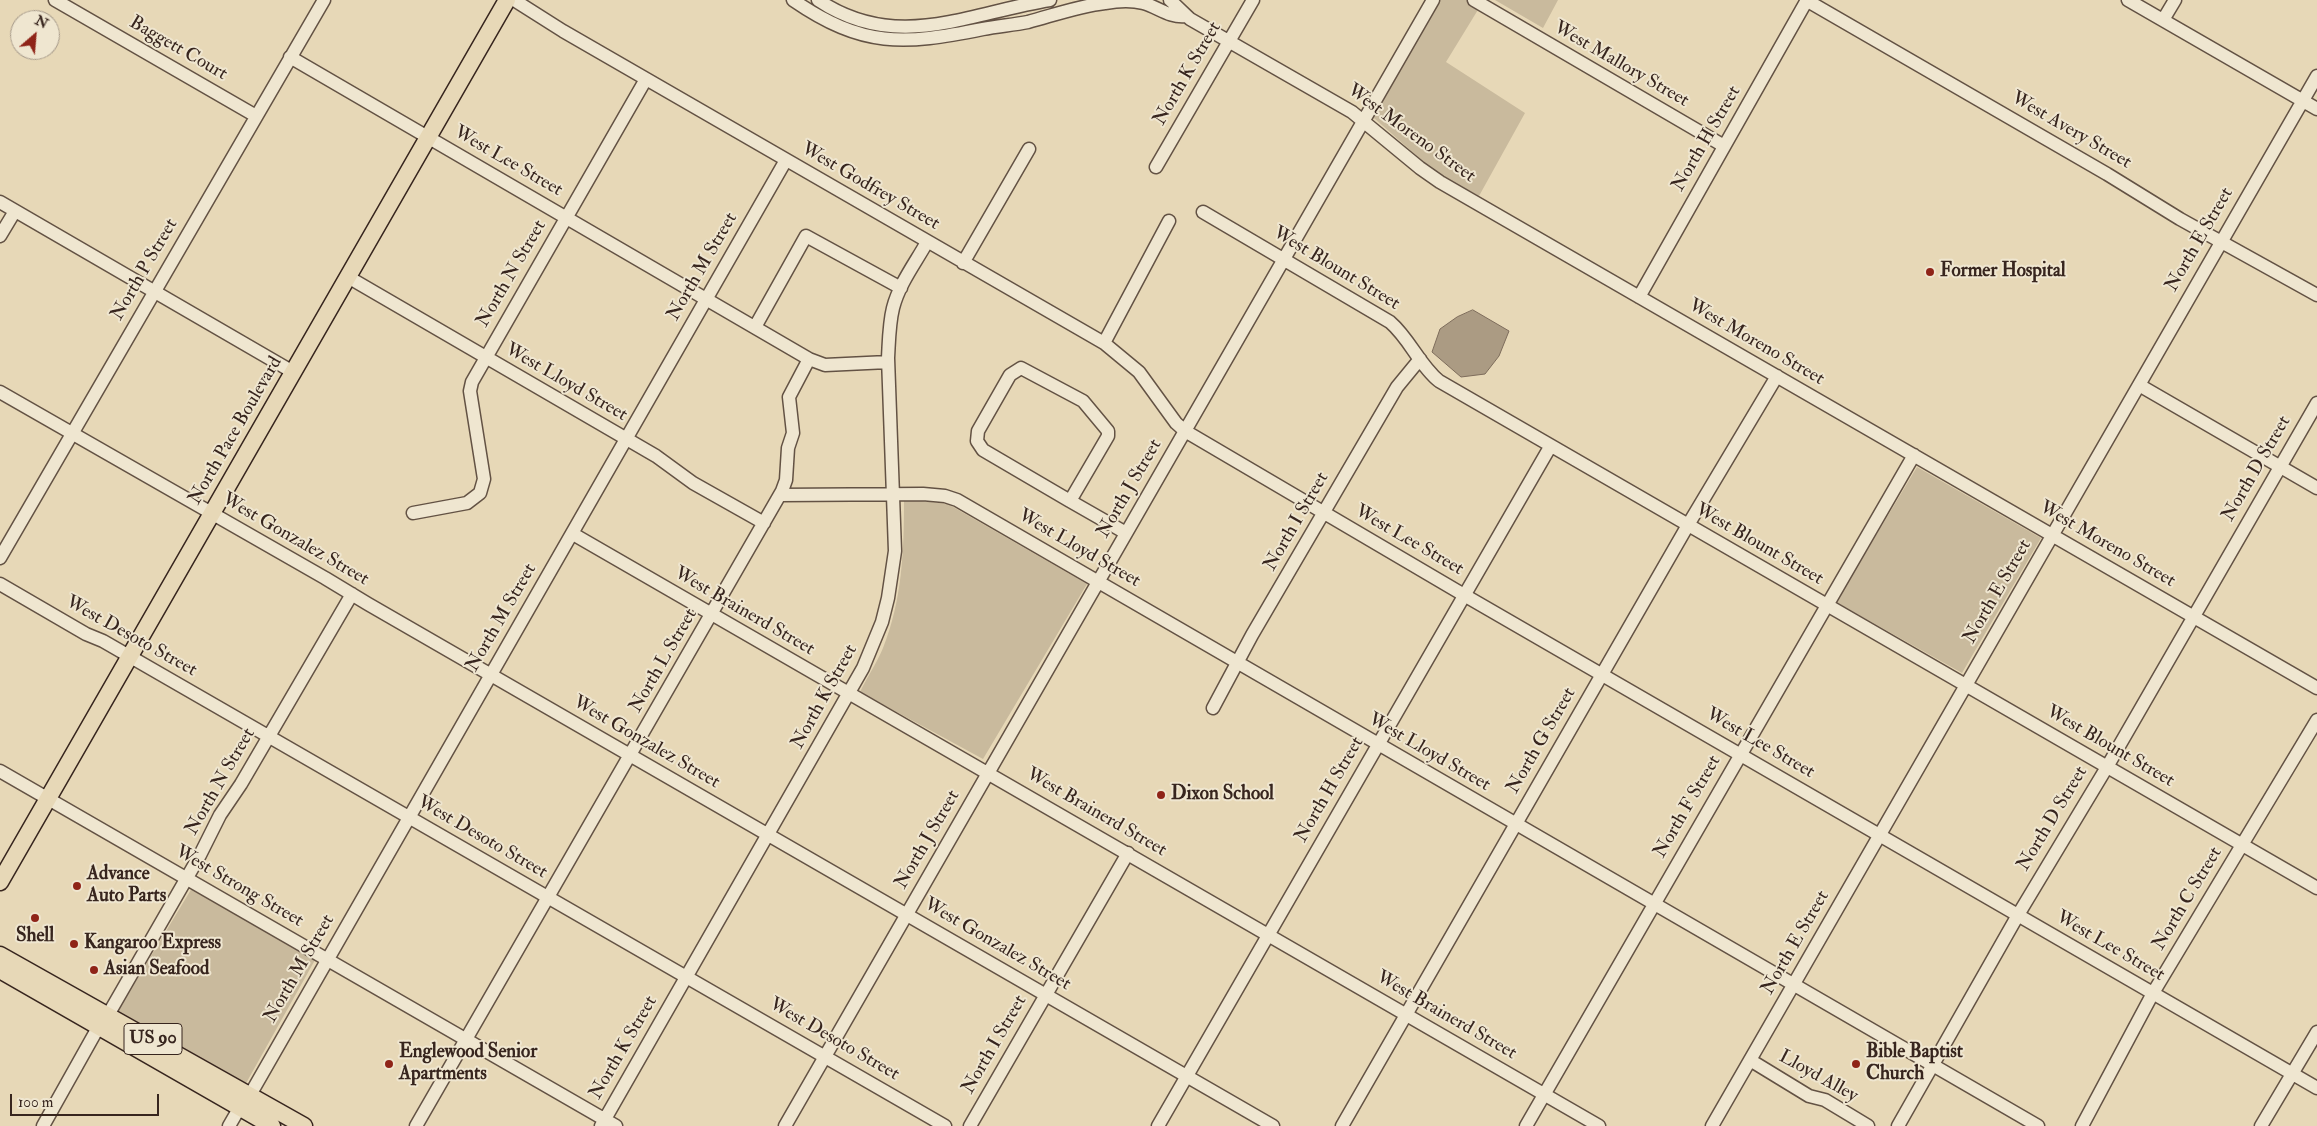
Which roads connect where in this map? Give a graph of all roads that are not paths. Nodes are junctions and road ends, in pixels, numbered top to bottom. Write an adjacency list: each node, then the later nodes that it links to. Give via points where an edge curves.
1 (55, 0): 25 (street, Baggett Court)
2 (324, 0): 20 (street, North P Street)
3 (508, 0): 27 (main road, North Pace Boulevard)
4 (514, 0): 22 (street, West Godfrey Street)
5 (793, 0): 18 (street, via 827,22 858,34 896,41)
6 (818, 0): 17 (street, via 843,14 877,24)
7 (1050, 0): 17 (street)
8 (1170, 0): 15 (street)
9 (1252, 0): 19 (street, North K Street)
10 (1433, 0): 26 (street, North J Street)
11 (1474, 0): 28 (street, West Mallory Street)
12 (1807, 0): 28 (street, North H Street); 39 (street, West Avery Street)
13 (2128, 0): 16 (street)
14 (2175, 0): 16 (street)
15 (1186, 16): 18 (street, via 1167,14 1141,3 1106,3 1020,24); 19 (street, West Moreno Street)
16 (2163, 20): 23 (street)
17 (930, 26): 18 (street)
18 (930, 40)
19 (1229, 42): 26 (street, West Moreno Street); 31 (street, North K Street)
20 (290, 57): 25 (street, North P Street); 27 (street, West Lee Street)
21 (2317, 76): 23 (street, North E Street)
22 (646, 79): 30 (street, West Godfrey Street); 35 (street, North N Street)
23 (2303, 100): 24 (street); 39 (street, North E Street)
24 (2317, 109)
25 (256, 116): 44 (street, North P Street)
26 (1363, 121): 40 (street, North J Street); 46 (street, West Moreno Street, via 1440,182)
27 (428, 138): 35 (street, West Lee Street); 42 (main road, North Pace Boulevard)
28 (1724, 146): 46 (street, North H Street)
29 (1029, 149): 41 (street)
30 (786, 160): 38 (street, West Godfrey Street); 47 (street, North M Street)
31 (1156, 167)
32 (0, 202): 33 (street)
33 (15, 211): 37 (street); 44 (street)
34 (1203, 212): 40 (street, West Blount Street)
35 (566, 218): 47 (street, West Lee Street); 50 (street, North N Street)
36 (1169, 221): 49 (street)
37 (0, 236)
38 (928, 242): 41 (street, West Godfrey Street); 43 (street, North K Street)
39 (2221, 242): 45 (street, West Avery Street); 56 (street, North E Street)
40 (1284, 259): 52 (street, West Blount Street, via 1390,322 1406,337); 59 (street, North J Street)
41 (963, 263): 49 (street, West Godfrey Street)
42 (348, 277): 50 (street, West Lloyd Street); 54 (main road, North Pace Boulevard)
43 (901, 288): 48 (street, via 806,236); 53 (street, North K Street, via 893,307)
44 (155, 291): 54 (street); 60 (street, North P Street)
45 (2317, 295)
46 (1639, 297): 55 (street, West Moreno Street)
47 (706, 299): 48 (street, West Lee Street); 61 (street, North M Street)
48 (755, 327): 51 (street, West Lee Street)
49 (1104, 343): 59 (street, West Godfrey Street, via 1139,372)
50 (486, 358): 61 (street, West Lloyd Street); 71 (street, North N Street, via 470,391 484,479 480,493 467,503)
51 (809, 359): 53 (street, West Lee Street, via 825,364); 67 (street, North L Street, via 788,396 793,433 788,448 786,480)
52 (1420, 359): 62 (street, West Blount Street, via 1439,381); 69 (street, North I Street, via 1397,387)
53 (888, 362): 66 (street, North K Street)
54 (293, 372): 70 (main road, North Pace Boulevard)
55 (1777, 376): 63 (street, West Moreno Street); 73 (street, North G Street)
56 (2139, 385): 64 (street); 76 (street, North E Street)
57 (0, 392): 60 (street, West Gonzalez Street)
58 (2317, 403): 64 (street, North D Street)
59 (1185, 431): 69 (street, West Lee Street); 74 (street, North J Street)
60 (72, 434): 70 (street, West Gonzalez Street); 77 (street, North P Street)
61 (626, 440): 72 (street, West Lloyd Street); 75 (street, North M Street)
62 (1550, 447): 73 (street, West Blount Street); 81 (street, North H Street)
63 (1914, 455): 76 (street, West Moreno Street); 82 (street, North F Street)
64 (2280, 467): 65 (street); 84 (street, North D Street)
65 (2317, 488)
66 (894, 494): 67 (street, West Lloyd Street); 78 (street, West Lloyd Street, via 933,494 957,500); 91 (street, North K Street, via 895,551 888,598 874,646)
67 (780, 495): 72 (street, North L Street)
68 (1070, 500): 68 (street, via 983,450 977,442 978,431 1016,370 1026,369 1083,402 1108,431); 74 (street)
69 (1324, 512): 81 (street, West Lee Street); 86 (street, North I Street)
70 (212, 513): 80 (street, West Gonzalez Street); 85 (main road, North Pace Boulevard)
71 (414, 513)
72 (764, 523): 83 (street, North L Street)
73 (1688, 526): 82 (street, West Blount Street); 88 (street, North G Street)
74 (1126, 533): 78 (street, North J Street)
75 (573, 534): 83 (street, West Brainerd Street); 87 (street, North M Street)
76 (2052, 536): 84 (street, West Moreno Street); 89 (street, North E Street)
77 (0, 558)
78 (1098, 581): 86 (street, West Lloyd Street); 100 (street, North J Street)
79 (0, 584): 85 (street, West Desoto Street)
80 (352, 594): 87 (street, West Gonzalez Street); 94 (street, North N Street)
81 (1464, 595): 88 (street, West Lee Street); 95 (street, North H Street)
82 (1827, 605): 89 (street, West Blount Street); 96 (street, North F Street)
83 (712, 615): 91 (street, West Brainerd Street); 97 (street, North L Street)
84 (2194, 617): 90 (street, West Moreno Street); 98 (street, North D Street)
85 (131, 657): 94 (street, West Desoto Street); 101 (main road, North Pace Boulevard)
86 (1237, 664): 92 (street, North I Street); 95 (street, West Lloyd Street)
87 (492, 675): 97 (street, West Gonzalez Street); 102 (street, North M Street)
88 (1602, 675): 96 (street, West Lee Street); 103 (street, North G Street)
89 (1966, 685): 98 (street, West Blount Street); 104 (street, North E Street)
90 (2317, 688)
91 (850, 693): 100 (street, West Brainerd Street); 105 (street, North K Street)
92 (1213, 708)
93 (2317, 720): 106 (street, North C Street)
94 (269, 737): 102 (street, West Desoto Street); 108 (street, North N Street, via 220,815)
95 (1378, 745): 103 (street, West Lloyd Street); 115 (street, North H Street)
96 (1740, 755): 104 (street, West Lee Street); 112 (street, North F Street)
97 (630, 756): 105 (street, West Gonzalez Street); 111 (street, North L Street)
98 (2107, 767): 106 (street, West Blount Street); 114 (street, North D Street)
99 (0, 771): 101 (street, West Strong Street)
100 (988, 773): 107 (street, West Brainerd Street); 113 (street, North J Street)
101 (48, 799): 108 (street, West Strong Street); 109 (main road, North Pace Boulevard)
102 (409, 818): 111 (street, West Desoto Street); 117 (street, North M Street)
103 (1516, 825): 112 (street, West Lloyd Street); 123 (street, North G Street)
104 (1880, 835): 114 (street, West Lee Street); 120 (street, North E Street)
105 (769, 836): 113 (street, West Gonzalez Street); 119 (street, North K Street)
106 (2242, 844): 110 (street, West Blount Street); 121 (street, North C Street)
107 (1128, 853): 115 (street, West Brainerd Street); 122 (street, North I Street)
108 (187, 878): 117 (street, West Strong Street); 124 (street, North N Street)
109 (0, 882)
110 (2317, 888)
111 (548, 897): 119 (street, West Desoto Street); 126 (street, North L Street)
112 (1654, 904): 120 (street, West Lloyd Street); 133 (street, North F Street)
113 (906, 915): 122 (street, West Gonzalez Street); 127 (street, North J Street)
114 (2018, 915): 121 (street, West Lee Street); 129 (street, North D Street)
115 (1269, 935): 123 (street, West Brainerd Street); 131 (street, North H Street)
116 (0, 955): 124 (main road, US 90)
117 (327, 959): 126 (street, West Strong Street); 134 (street, North M Street)
118 (0, 970): 124 (main road, US 90)
119 (687, 977): 127 (street, West Desoto Street); 135 (street, North K Street)
120 (1793, 985): 128 (street, North E Street); 129 (street, West Lloyd Street)
121 (2153, 993): 130 (street, West Lee Street); 153 (street, North C Street)
122 (1046, 995): 131 (street, West Gonzalez Street); 143 (street, North I Street)
123 (1406, 1014): 133 (street, West Brainerd Street); 146 (street, North G Street)
124 (104, 1021): 134 (main road, US 90); 136 (street, North N Street)
125 (2317, 1032): 130 (street)
126 (466, 1039): 135 (street, West Strong Street); 140 (street, North L Street)
127 (825, 1057): 141 (street, North J Street); 142 (street, West Desoto Street)
128 (1750, 1060): 149 (street, North E Street); 150 (street, Lloyd Alley, via 1809,1096 1825,1100)
129 (1933, 1066): 151 (street, North D Street); 152 (street, West Lloyd Street)
130 (2292, 1073): 132 (street, West Lee Street); 154 (street)
131 (1187, 1076): 144 (street, North H Street); 145 (street, West Gonzalez Street)
132 (2317, 1088)
133 (1544, 1094): 147 (street, North F Street); 148 (street, West Brainerd Street)
134 (245, 1101): 137 (street, North M Street); 138 (main road, US 90); 139 (main road, US 90)
135 (607, 1124)
136 (43, 1126)
137 (229, 1126)
138 (272, 1126)
139 (304, 1126)
140 (416, 1126)
141 (784, 1126)
142 (946, 1126)
143 (970, 1126)
144 (1158, 1126)
145 (1274, 1126)
146 (1342, 1126)
147 (1526, 1126)
148 (1599, 1126)
149 (1712, 1126)
150 (1868, 1126)
151 (1898, 1126)
152 (2038, 1126)
153 (2082, 1126)
154 (2261, 1126)

